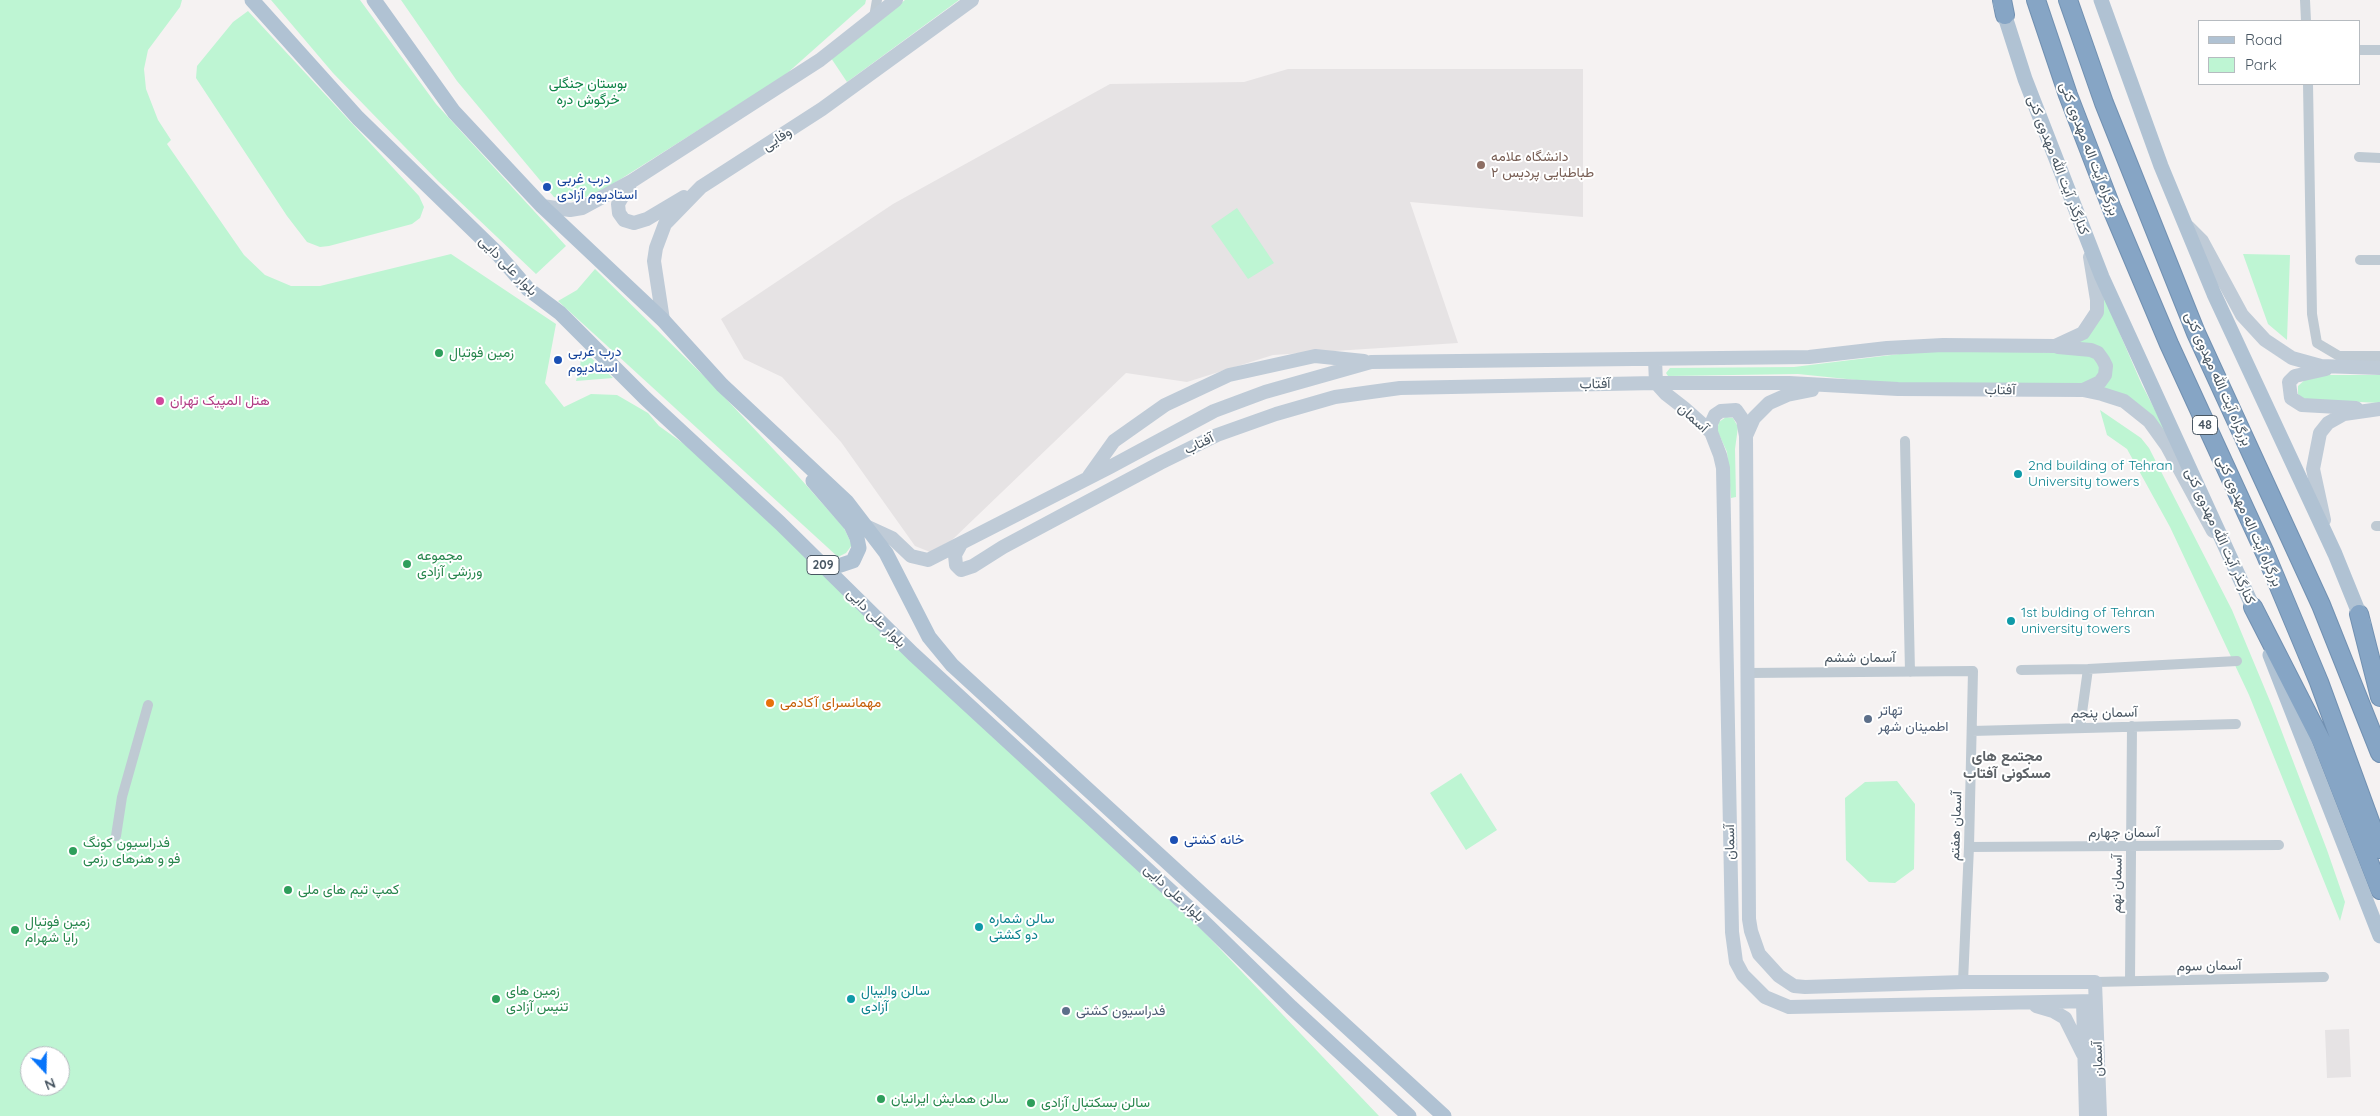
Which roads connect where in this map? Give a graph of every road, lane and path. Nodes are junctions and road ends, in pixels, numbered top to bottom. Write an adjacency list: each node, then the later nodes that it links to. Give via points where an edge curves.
1 (252, 0): 45 (main road, بلوار علی دایی / 209, via 358,118 497,253 528,289 567,320)
2 (374, 0): 20 (main road, بلوار علی دایی, via 454,112)
3 (877, 0): 11 (street)
4 (896, 0): 11 (street)
5 (972, 0): 19 (street, وفایی, via 822,109)
6 (2036, 0): 66 (highway, بزرگراه آیت اله مهدوی کنی / 48, via 2112,210 2312,664)
7 (2068, 0): 61 (highway, بزرگراه آیت الله مهدوی کنی / 48, via 2104,103 2196,333 2321,605)
8 (2101, 0): 21 (main road, via 2161,166)
9 (2305, 0): 12 (street)
10 (2002, 5): 22 (main road, کنارگذر آیت الله مهدوی کنی, via 2025,79)
11 (874, 17): 18 (street, via 795,76)
12 (2306, 20)
13 (2360, 50): 14 (street)
14 (2380, 50)
15 (2308, 85): 27 (street, via 2312,314 2317,343 2339,356)
16 (2359, 157): 17 (street)
17 (2380, 158)
18 (632, 181): 19 (street, via 618,204 624,220 634,223); 20 (street, via 582,208 570,210)
19 (701, 188): 25 (street, وفایی, via 665,224 656,248 654,275)
20 (542, 206): 25 (main road, بلوار علی دایی)
21 (2188, 227): 30 (street, via 2202,241 2234,302 2265,340 2292,358); 44 (main road, via 2261,399)
22 (2087, 242): 26 (street, آفتاب, via 2097,312 2083,333); 42 (main road, کنارگذر آیت الله مهدوی کنی)
23 (2360, 260): 24 (street)
24 (2380, 260)
25 (663, 320): 38 (main road, بلوار علی دایی, via 722,384)
26 (2054, 346): 28 (street, آفتاب, via 1943,345 1809,357); 34 (street, via 2091,350 2103,360 2105,375 2100,382)
27 (2380, 356)
28 (1655, 359): 29 (street, آفتاب); 32 (street)
29 (1374, 362): 40 (street, آفتاب, via 1265,392 1214,411); 40 (street, via 1315,356 1228,375 1165,405 1114,441)
30 (2332, 368): 31 (street); 35 (street, via 2295,376 2289,382 2292,398 2302,404)
31 (2380, 368)
32 (1656, 383): 33 (street, آفتاب); 36 (street, آسمان); 43 (street, آفتاب, via 1400,388 1335,396 1217,435 961,570 956,565 955,555)
33 (1835, 386): 34 (street, آفتاب); 37 (street, via 1787,395 1769,403 1754,418)
34 (2083, 390): 42 (street, آفتاب, via 2124,401 2149,421 2167,446 2202,515)
35 (2374, 409): 44 (street, via 2344,414 2328,423 2320,433 2315,450 2315,484)
36 (1711, 432): 37 (street, via 1715,415 1732,409 1743,420); 74 (street, آسمان, via 1720,455 1725,488 1732,932 1736,962 1743,975 1765,996 1789,1007)
37 (1746, 436): 54 (street, آسمان)
38 (783, 441): 41 (main road, بلوار علی دایی, via 847,502); 45 (main road, via 858,538 859,548 853,560 838,566)
39 (1905, 441): 53 (street)
40 (1088, 479): 43 (street, آفتاب)
41 (868, 527): 43 (street, آفتاب, via 892,538 911,556 928,560); 77 (main road, بلوار علی دایی, via 886,553 929,637 952,665)
42 (2222, 541): 46 (main road, کنارگذر آیت الله مهدوی کنی)
43 (961, 544)
44 (2335, 554): 47 (main road)
45 (823, 565): 76 (main road, بلوار علی دایی / 209, via 913,654)
46 (2253, 607): 67 (highway, via 2322,742); 68 (main road, کنارگذر آیت الله مهدوی کنی)
47 (2359, 614): 49 (main road); 55 (highway)
48 (2236, 661): 50 (street)
49 (2380, 666)
50 (2088, 669): 51 (street); 59 (street)
51 (2021, 670)
52 (1973, 671): 53 (street, آسمان ششم); 60 (street, آسمان هفتم)
53 (1910, 672): 54 (street, آسمان ششم)
54 (1748, 673): 71 (street, آسمان, via 1749,919 1760,954 1779,976 1794,986)
55 (2380, 697)
56 (148, 705): 62 (street, via 122,797)
57 (2236, 724): 58 (street, آسمان پنجم)
58 (2132, 726): 59 (street, آسمان پنجم); 64 (street, آسمان نهم)
59 (2080, 728): 60 (street, آسمان پنجم)
60 (1972, 731): 65 (street, آسمان هفتم)
61 (2380, 753)
62 (116, 836)
63 (2279, 845): 64 (street, آسمان چهارم)
64 (2131, 846): 65 (street, آسمان چهارم); 70 (street, آسمان نهم)
65 (1969, 847): 71 (street, آسمان هفتم)
66 (2380, 849)
67 (2380, 890)
68 (2380, 936)
69 (2324, 977): 70 (street, آسمان سوم)
70 (2130, 981): 72 (street, آسمان سوم)
71 (1963, 982): 72 (street, آسمان)
72 (2095, 982): 73 (street, آسمان)
73 (2089, 1002): 74 (street, آسمان); 75 (street, آسمان); 79 (street, آسمان)
74 (2024, 1003): 75 (street, via 2053,1011 2064,1018)
75 (2084, 1056): 78 (street, آسمان)
76 (1409, 1116)
77 (1444, 1116)
78 (2086, 1116)
79 (2100, 1116)

